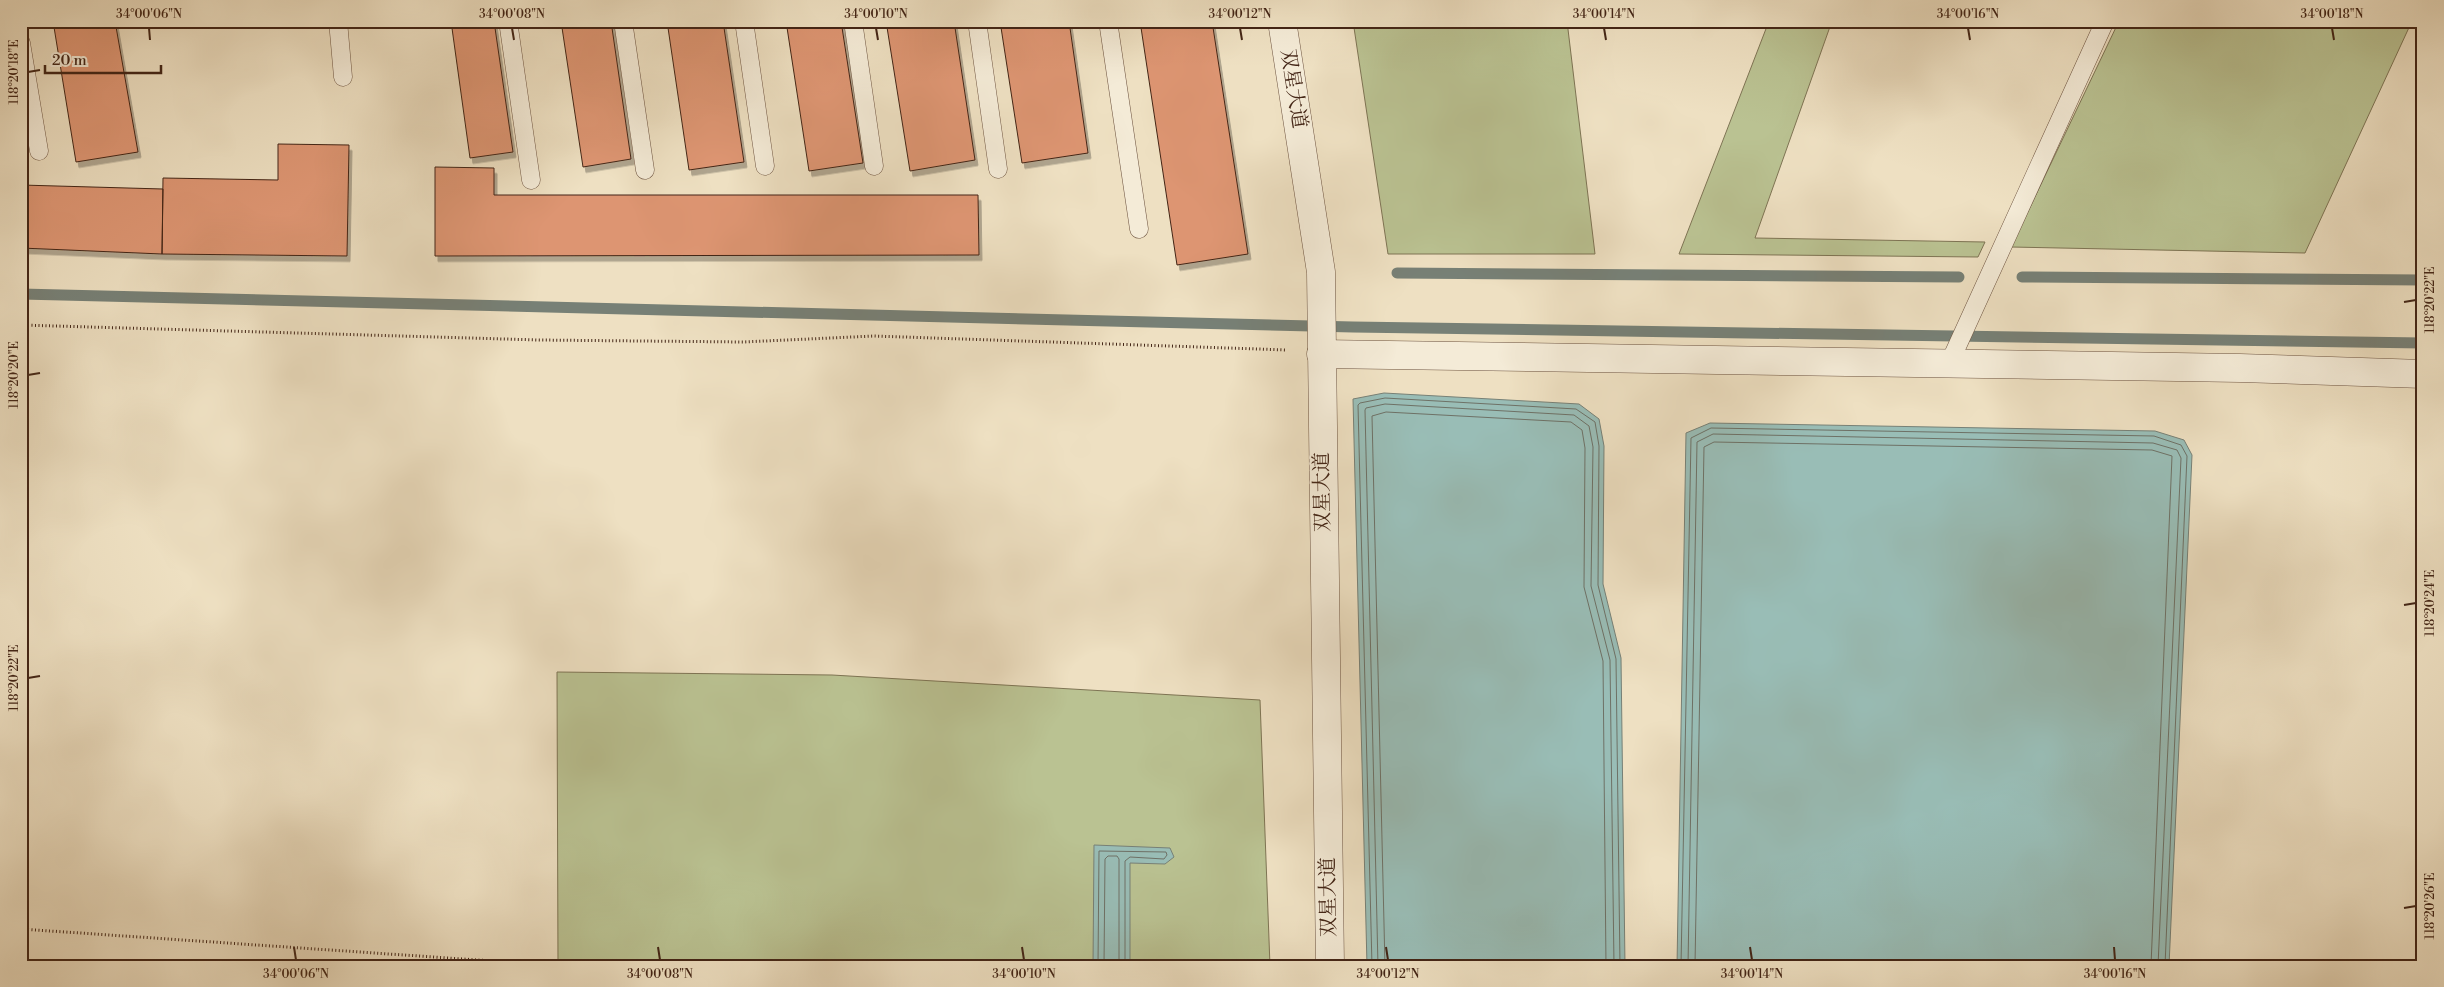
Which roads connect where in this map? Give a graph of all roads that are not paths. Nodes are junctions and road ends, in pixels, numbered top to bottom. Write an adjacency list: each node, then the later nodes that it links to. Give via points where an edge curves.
1 (338, 21): 11 (lane)
2 (508, 21): 17 (lane)
3 (623, 21): 16 (lane)
4 (744, 21): 13 (lane)
5 (853, 21): 14 (lane)
6 (976, 21): 15 (lane)
7 (1108, 21): 18 (lane)
8 (1282, 21): 19 (street, 双星大道, via 1321,272)
9 (2105, 21): 20 (lane)
10 (21, 43): 12 (lane)
11 (343, 77)
12 (39, 151)
13 (765, 166)
14 (874, 166)
15 (998, 169)
16 (645, 170)
17 (531, 180)
18 (1139, 229)
19 (1321, 350): 20 (street); 22 (street, 双星大道)
20 (1949, 364): 21 (street)
21 (2423, 374)
22 (1330, 966)

